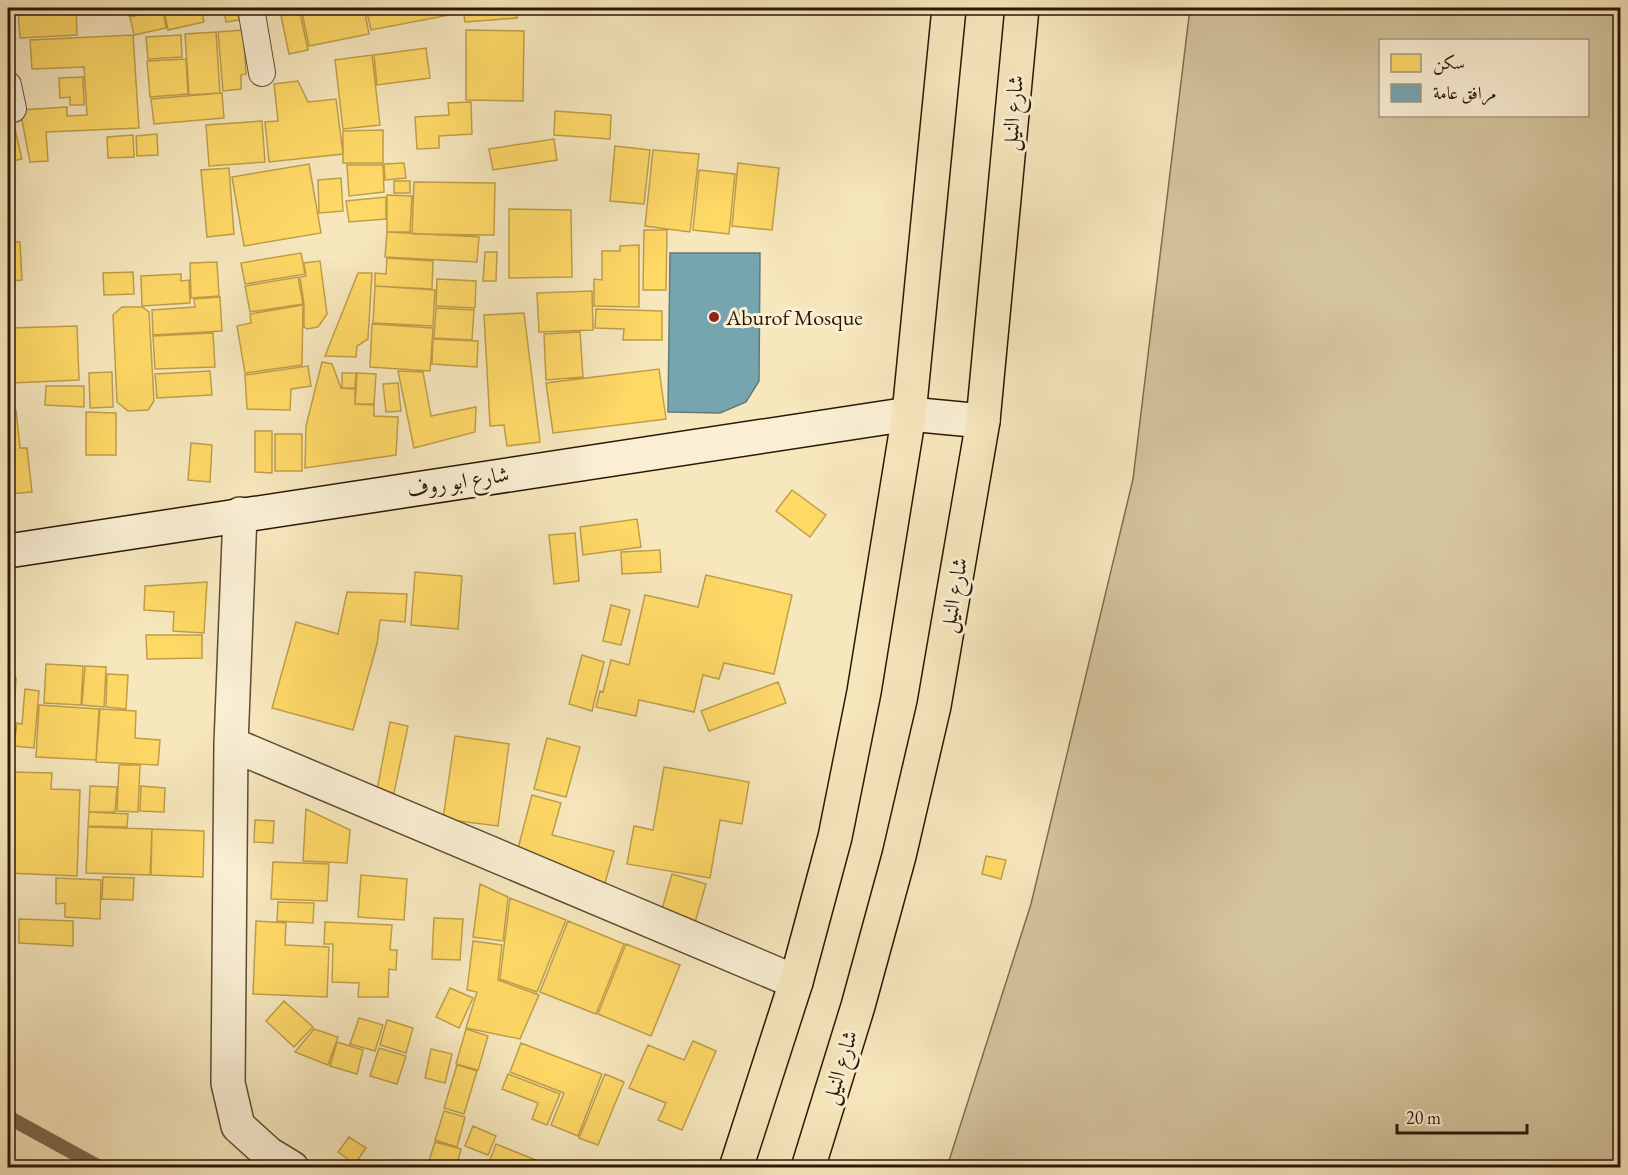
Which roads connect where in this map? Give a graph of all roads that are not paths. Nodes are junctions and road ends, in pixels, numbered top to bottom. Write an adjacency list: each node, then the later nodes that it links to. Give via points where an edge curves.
1 (251, 8): 4 (lane)
2 (949, 8): 5 (main road)
3 (1022, 8): 6 (main road, شارع النيل)
4 (262, 73)
5 (909, 414): 6 (street, شارع ابو روف); 7 (street, شارع ابو روف); 10 (main road, via 864,692 835,837)
6 (983, 421): 13 (main road, شارع النيل, via 934,706 902,844 858,1006)
7 (240, 514): 8 (street, شارع ابو روف); 9 (street)
8 (8, 551)
9 (231, 744): 10 (street); 11 (street, via 228,1083 238,1126 268,1154)
10 (796, 982): 12 (main road)
11 (292, 1167)
12 (736, 1167)
13 (808, 1167)

